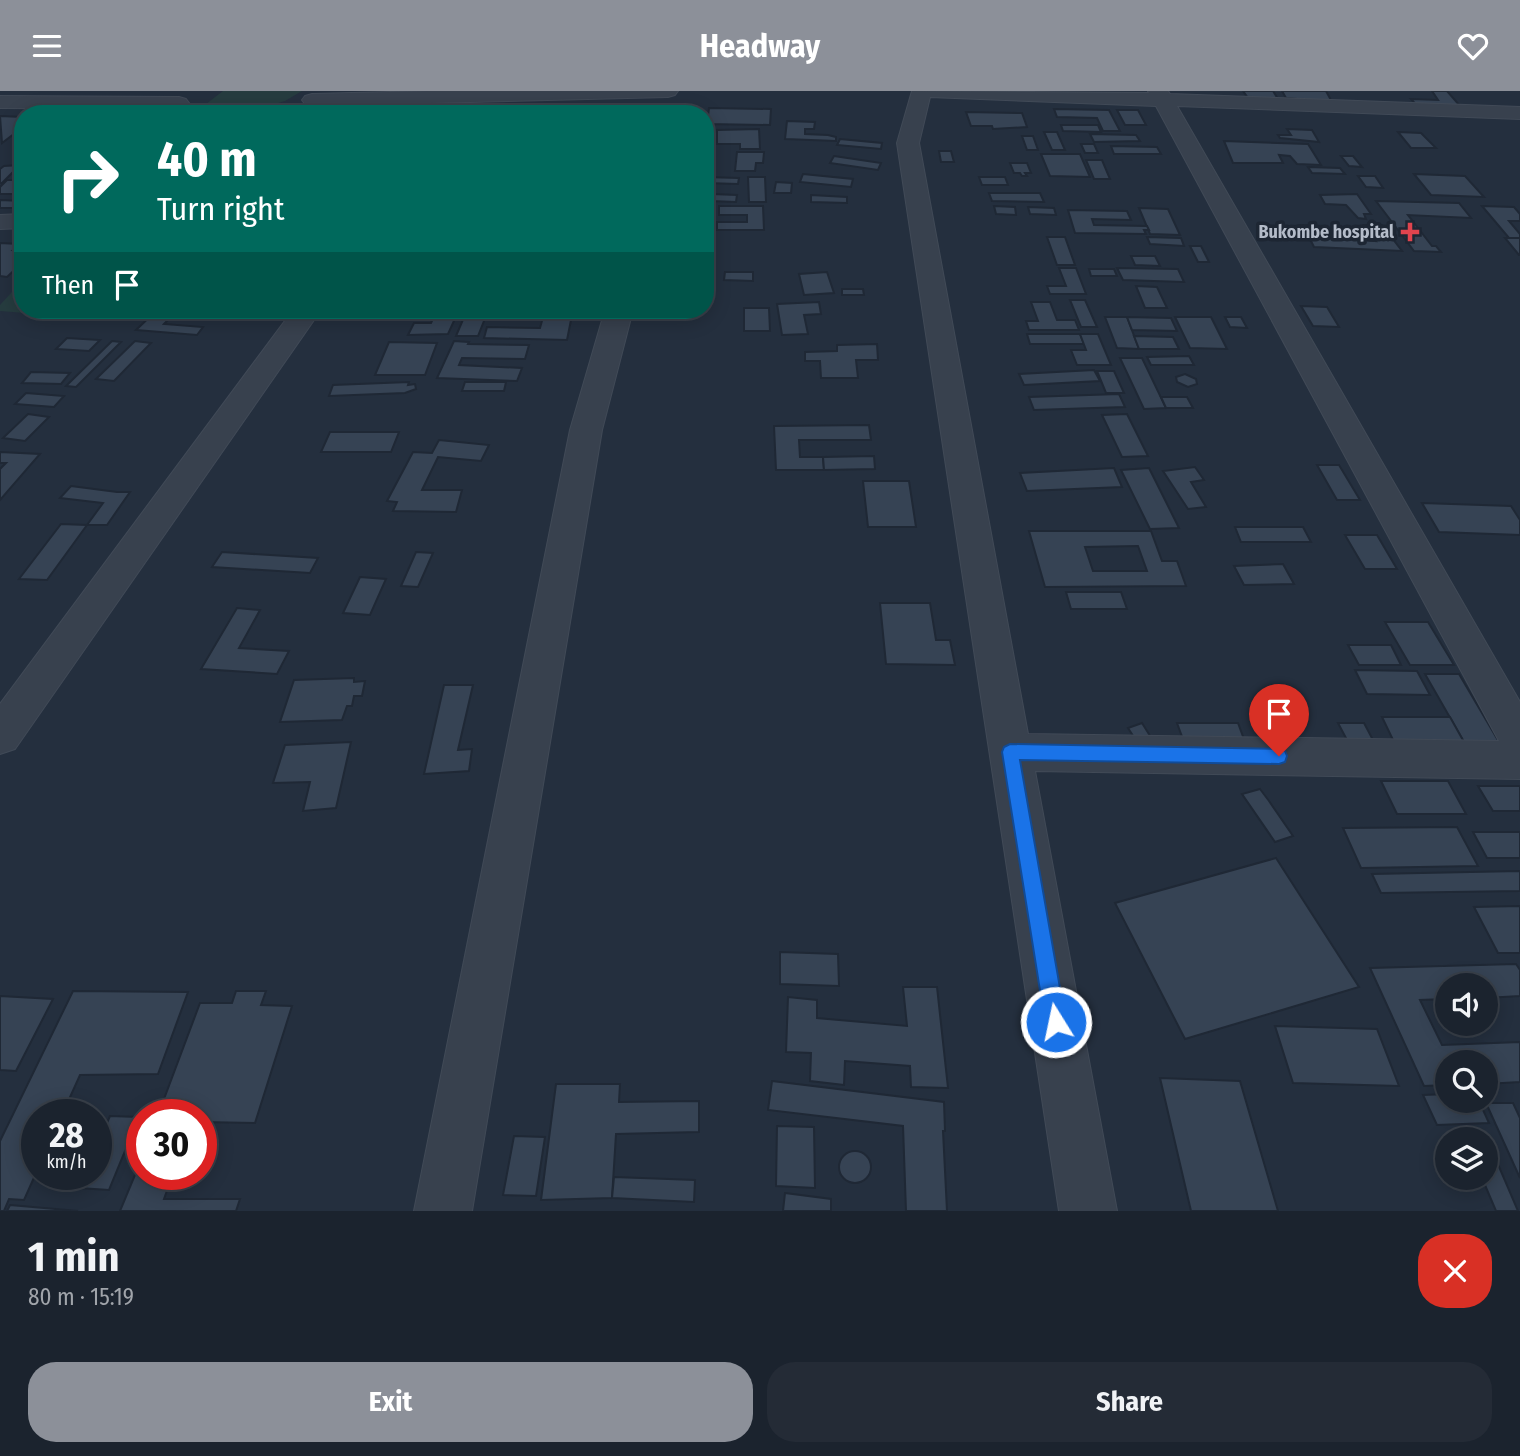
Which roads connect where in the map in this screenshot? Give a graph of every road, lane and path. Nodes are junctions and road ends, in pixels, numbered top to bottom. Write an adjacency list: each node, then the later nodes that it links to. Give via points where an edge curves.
1 (668, 91): 4 (street)
2 (922, 91): 14 (street, via 908,143)
3 (929, 91): 5 (street)
4 (467, 93): 6 (street)
5 (1160, 96): 9 (street); 13 (street)
6 (312, 100)
7 (0, 102): 8 (street)
8 (179, 103)
9 (1520, 113)
10 (301, 319): 12 (street)
11 (617, 319): 16 (street, via 586,430)
12 (0, 736)
13 (1520, 740)
14 (1010, 752): 15 (street); 17 (street)
15 (1520, 761)
16 (443, 1211)
17 (1088, 1211)

